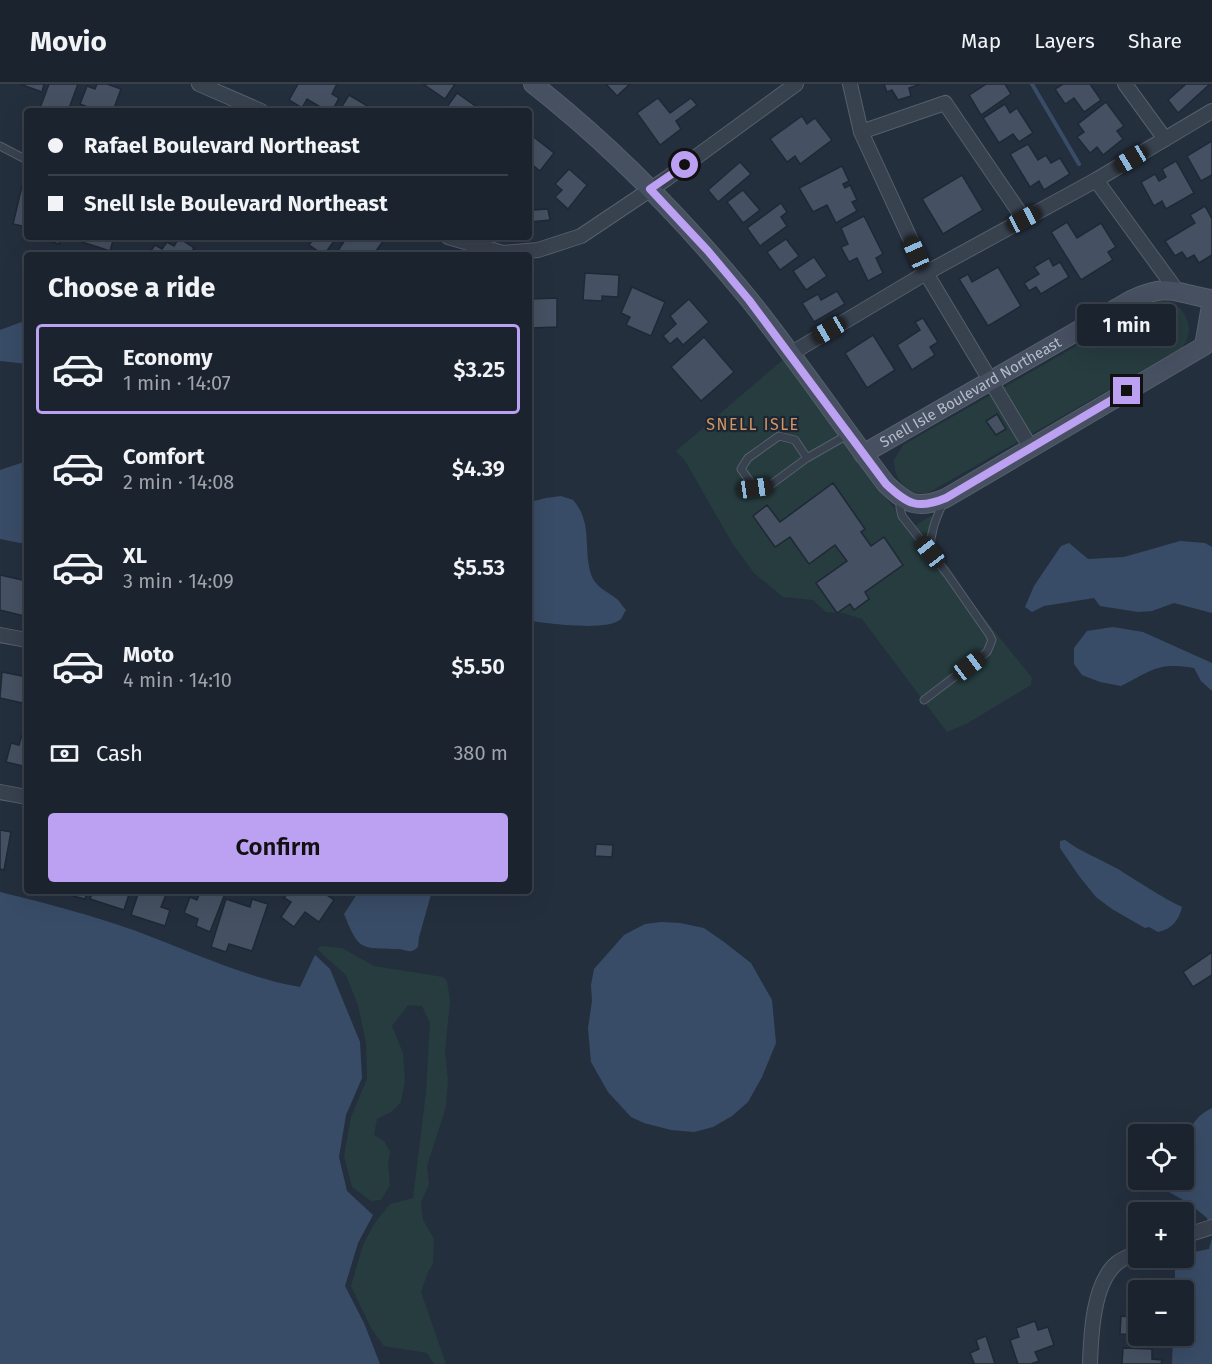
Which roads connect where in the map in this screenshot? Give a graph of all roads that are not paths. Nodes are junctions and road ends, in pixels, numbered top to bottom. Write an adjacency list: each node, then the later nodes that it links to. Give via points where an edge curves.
1 (199, 84): 6 (street)
2 (532, 84): 13 (street, Snell Isle Boulevard Northeast)
3 (796, 84): 13 (street)
4 (850, 84): 8 (street)
5 (1125, 84): 9 (street)
6 (254, 108)
7 (1212, 111): 9 (street)
8 (861, 132): 14 (street, via 945,103); 18 (street)
9 (1165, 139): 12 (street)
10 (0, 146): 11 (lane)
11 (24, 158)
12 (1096, 180): 14 (street); 19 (street)
13 (650, 189): 17 (street, via 581,236 538,250); 22 (street, Snell Isle Boulevard Northeast, via 708,251)
14 (1024, 219): 18 (street)
15 (458, 240): 16 (street)
16 (500, 252)
17 (515, 252)
18 (926, 273): 22 (street); 23 (street)
19 (1177, 291): 20 (street, Snell Isle Boulevard Northeast); 23 (street, Snell Isle Boulevard Northeast, via 1150,291 1133,299)
20 (1212, 300): 21 (street, Snell Isle Boulevard Northeast)
21 (1208, 348): 25 (street, Snell Isle Boulevard Northeast)
22 (790, 354): 24 (street, Snell Isle Boulevard Northeast)
23 (990, 381): 25 (street); 26 (street, Snell Isle Boulevard Northeast)
24 (849, 434): 26 (street, Snell Isle Boulevard Northeast); 27 (lane)
25 (1031, 448): 29 (street, Snell Isle Boulevard Northeast)
26 (863, 454): 28 (street, Snell Isle Boulevard Northeast)
27 (807, 458): 27 (lane, via 769,486 755,488 741,470 748,458 780,436 795,440)
28 (900, 498): 29 (street, Snell Isle Boulevard Northeast, via 922,505); 30 (lane, via 902,516)
29 (946, 498): 30 (lane, via 934,523)
30 (930, 552): 33 (lane, via 992,640 987,652)
31 (0, 635): 32 (street)
32 (24, 639)
33 (924, 700)
34 (0, 792): 35 (street)
35 (24, 796)
36 (1212, 1227): 37 (street)
37 (1194, 1233)
38 (1128, 1258): 39 (street, via 1118,1262 1106,1277 1098,1298)
39 (1090, 1364)

